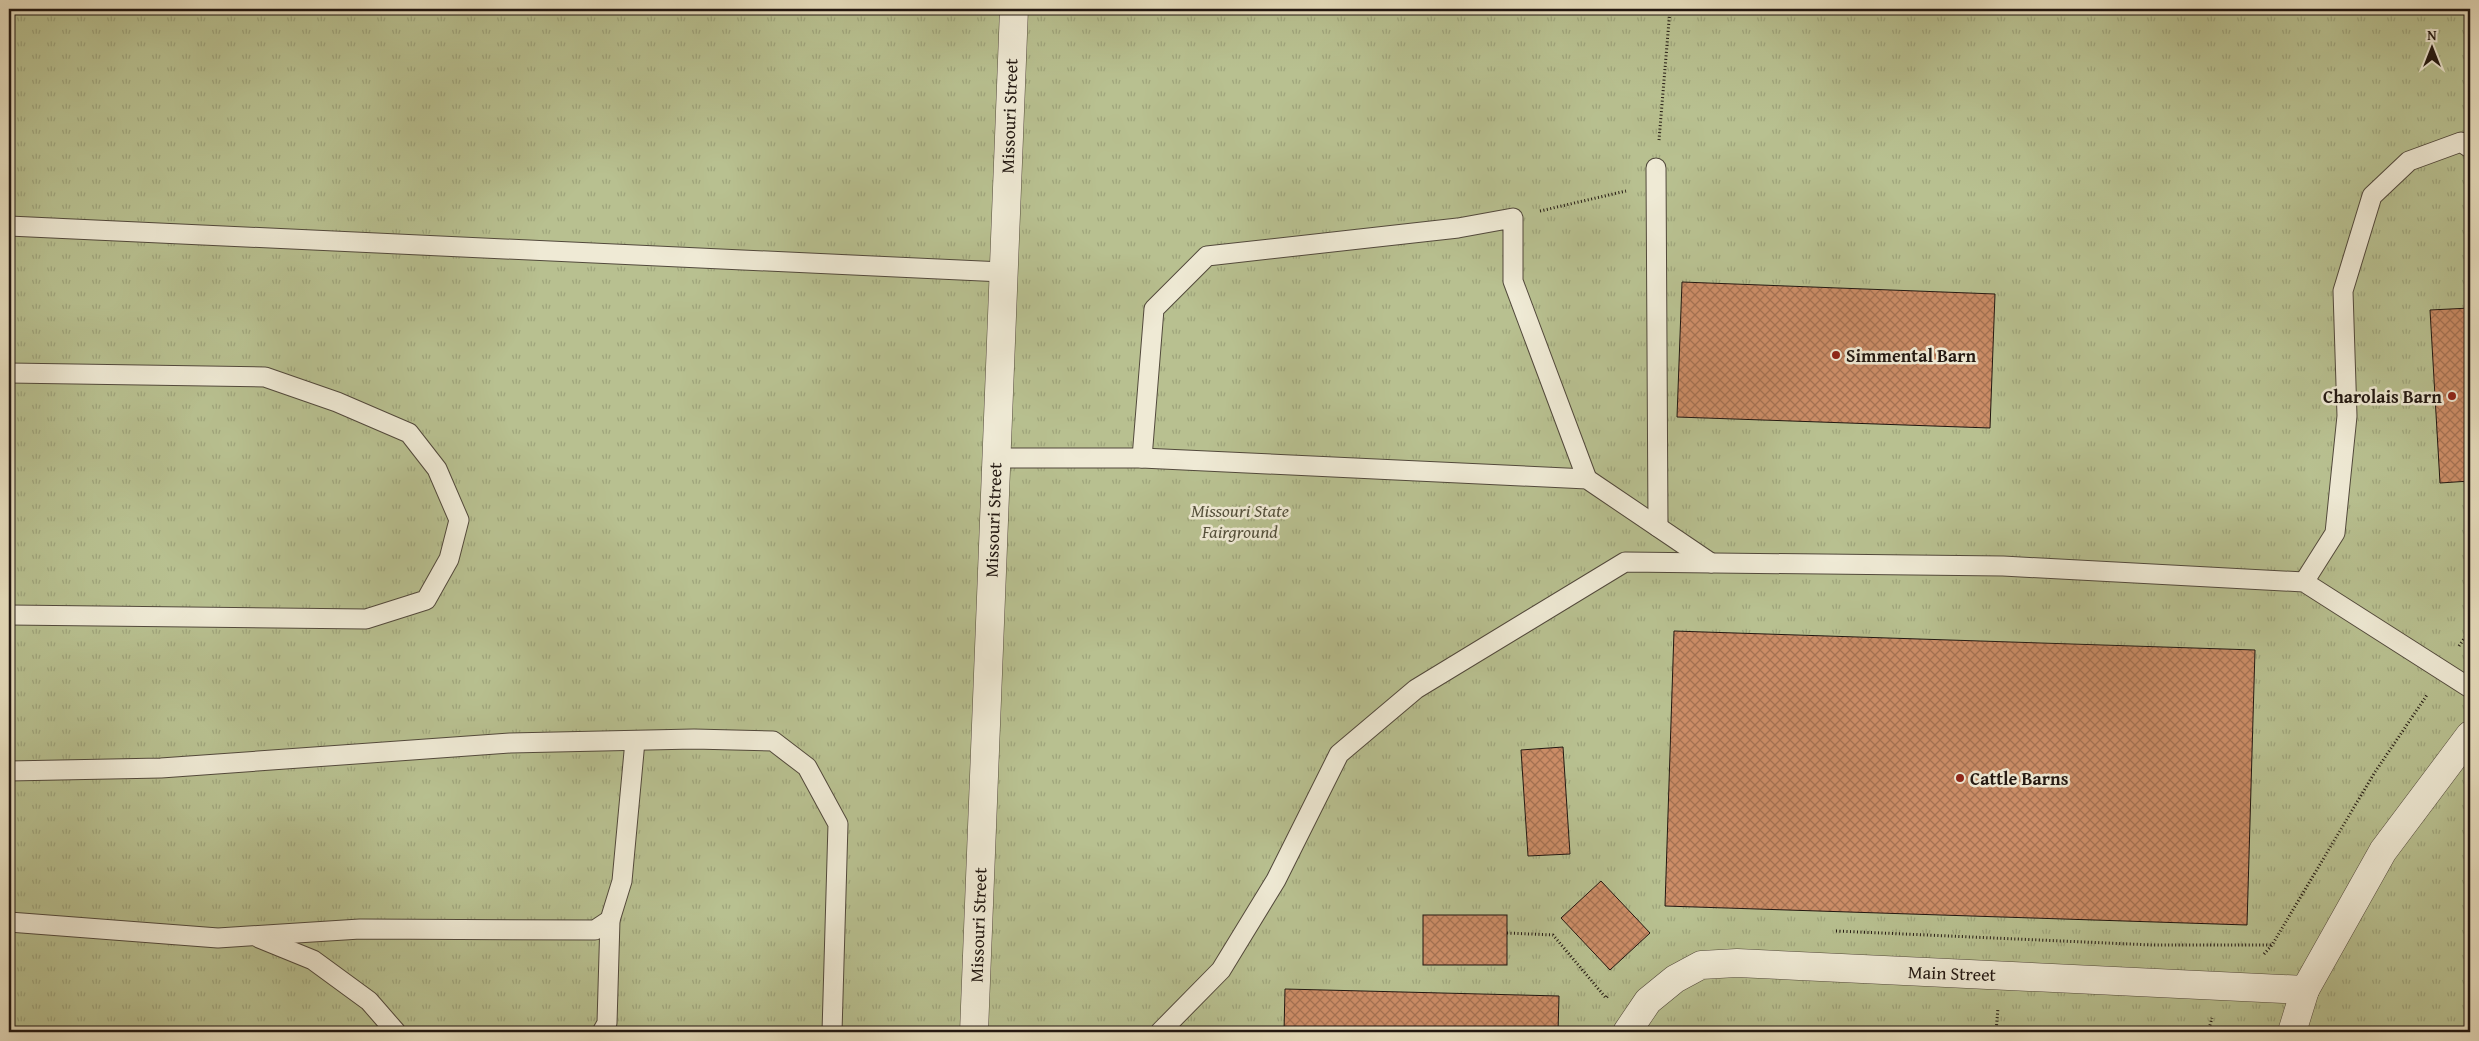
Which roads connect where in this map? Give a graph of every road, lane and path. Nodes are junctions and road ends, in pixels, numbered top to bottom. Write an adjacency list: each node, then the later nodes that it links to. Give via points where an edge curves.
1 (1014, 9): 7 (street, Missouri Street)
2 (1670, 9): 4 (path)
3 (2470, 148): 14 (lane, via 2462,142 2410,162 2372,196 2343,291 2347,416 2335,533)
4 (1656, 168): 5 (path, via 1646,186); 12 (lane)
5 (1513, 218): 10 (lane, via 1458,228 1207,256 1154,309); 11 (lane, via 1513,281)
6 (9, 226): 7 (lane)
7 (1003, 272): 9 (street, Missouri Street)
8 (9, 374): 15 (lane, via 265,377 337,402 409,433 437,470 459,520 449,559 426,600 366,619)
9 (996, 458): 10 (lane); 30 (street, Missouri Street)
10 (1142, 458): 11 (lane)
11 (1587, 479): 12 (lane)
12 (1658, 527): 13 (lane)
13 (1711, 563): 14 (lane, via 2003,566); 31 (lane, via 1626,562 1416,689 1339,754 1276,880 1221,970)
14 (2304, 582): 17 (lane)
15 (9, 615)
16 (2470, 630): 17 (path)
17 (2443, 670): 18 (lane); 25 (path, via 2375,772)
18 (2470, 688)
19 (2470, 734): 26 (street, via 2384,851)
20 (635, 740): 21 (lane, via 510,743 161,768); 22 (lane, via 622,881); 29 (lane, via 773,740 807,767 838,824)
21 (9, 771)
22 (610, 920): 24 (lane, via 595,930 360,929); 28 (lane, via 607,1023)
23 (9, 922): 24 (lane, via 218,938)
24 (253, 936): 27 (lane, via 313,960 369,1001)
25 (2272, 945)
26 (2305, 990): 32 (street, Main Street, via 1737,963 1701,965 1674,979 1648,1001); 33 (street)
27 (396, 1032)
28 (602, 1032)
29 (832, 1032)
30 (974, 1032)
31 (1160, 1032)
32 (1627, 1032)
33 (2292, 1032)

